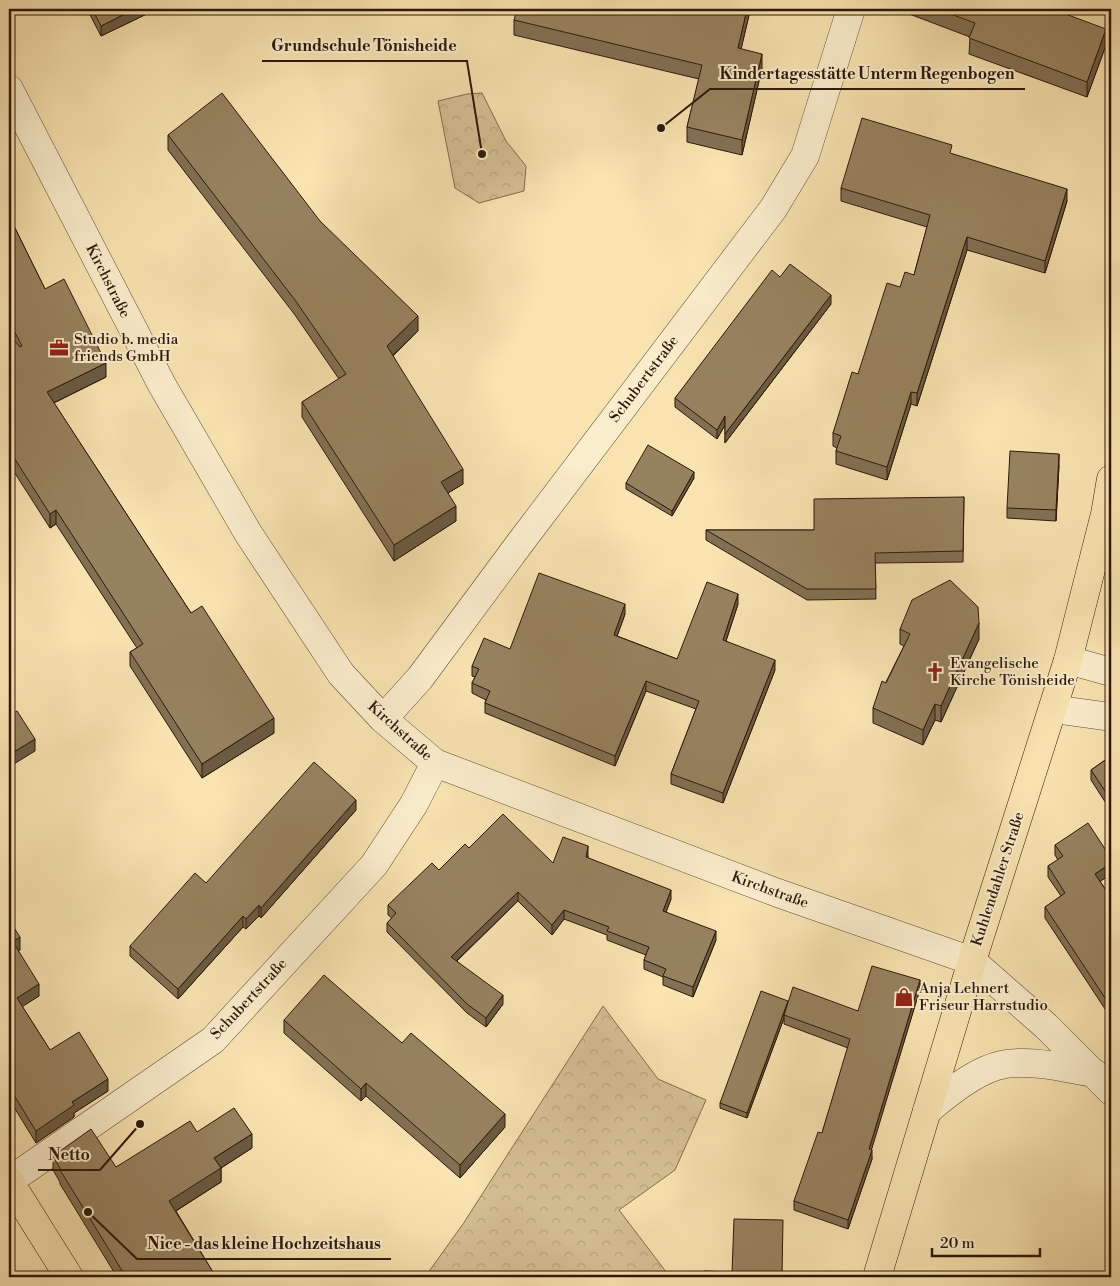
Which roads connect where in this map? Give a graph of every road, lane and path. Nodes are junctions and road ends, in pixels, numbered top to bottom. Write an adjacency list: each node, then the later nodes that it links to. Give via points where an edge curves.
1 (850, 9): 8 (street, Schubertstraße, via 805,156 773,209 420,678)
2 (9, 89): 8 (street, Kirchstraße, via 162,385 248,533 341,674)
3 (1111, 479): 4 (main road, Kuhlendahler Straße)
4 (1068, 660): 5 (street); 6 (main road, Kuhlendahler Straße)
5 (1111, 672)
6 (1053, 708): 7 (street); 10 (main road, Kuhlendahler Straße)
7 (1111, 717)
8 (384, 719): 9 (street, Kirchstraße)
9 (435, 763): 10 (street, Kirchstraße, via 775,892); 13 (street, Schubertstraße, via 414,804 374,865 213,1040)
10 (972, 961): 11 (street, Kirchstraße); 12 (main road, Kuhlendahler Straße)
11 (1103, 1082): 12 (street, Kirchstraße, via 1041,1064 1005,1064 979,1073 950,1091)
12 (927, 1111): 15 (main road, Kuhlendahler Straße)
13 (9, 1181): 14 (main road)
14 (69, 1277)
15 (877, 1277)

